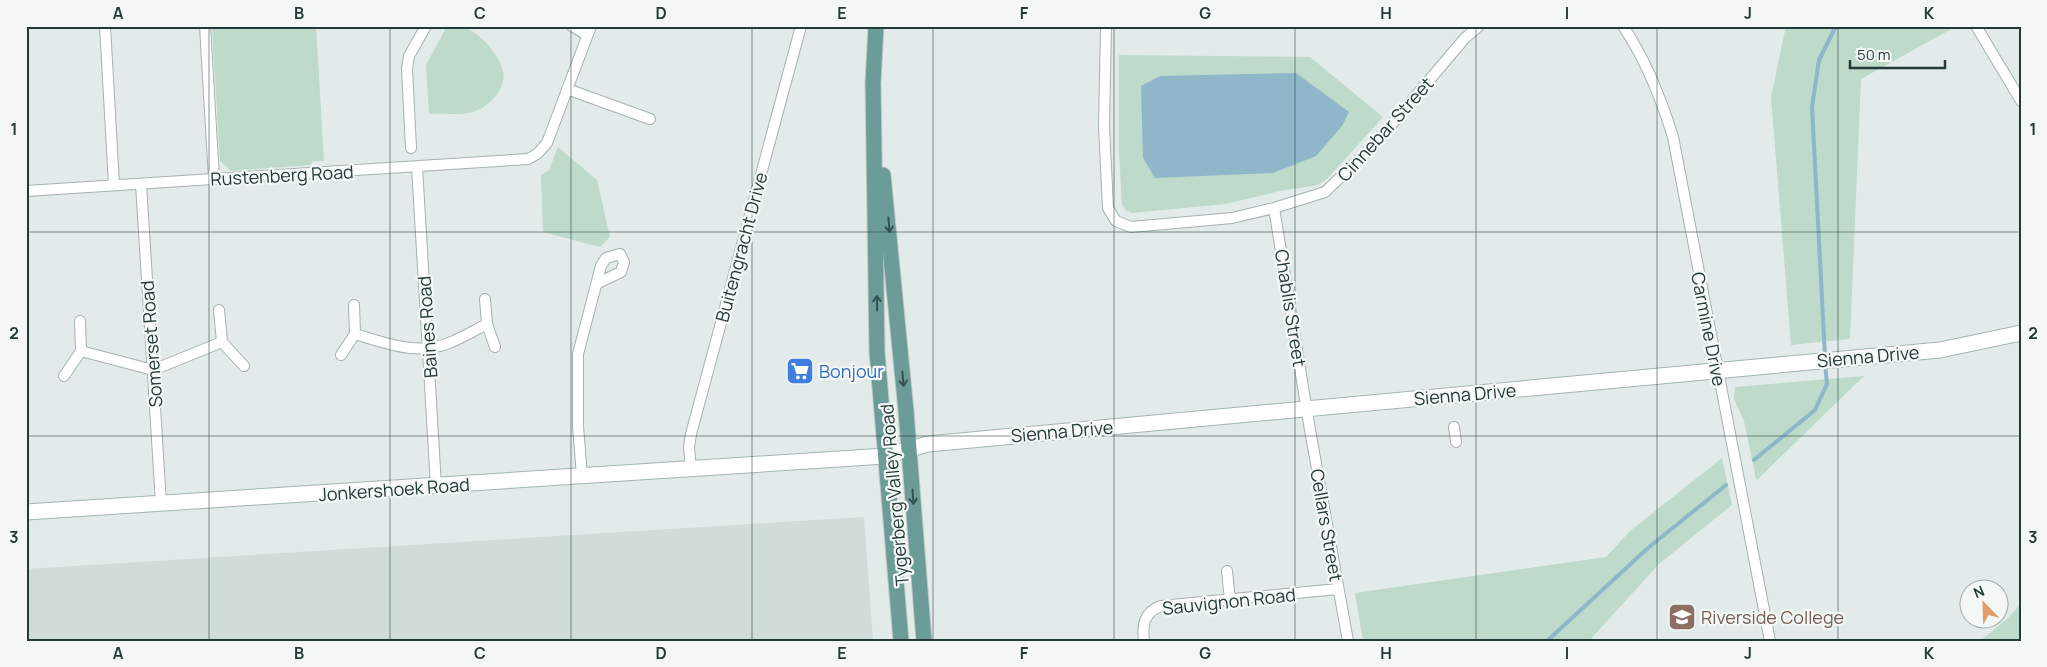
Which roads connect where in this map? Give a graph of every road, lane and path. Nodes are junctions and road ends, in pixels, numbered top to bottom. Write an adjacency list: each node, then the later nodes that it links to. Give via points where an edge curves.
1 (104, 26): 20 (street)
2 (205, 26): 18 (street)
3 (426, 26): 16 (street, via 410,56 407,69)
4 (572, 26): 11 (street)
5 (801, 26): 46 (street, Buitengracht Drive, via 690,434)
6 (876, 26): 14 (main road, Tygerberg Valley Road)
7 (1106, 26): 22 (street, Cinnebar Street, via 1104,126 1108,208 1113,218 1131,227 1232,218)
8 (1479, 26): 22 (street, Cinnebar Street, via 1334,186 1315,197)
9 (1623, 26): 38 (street, Carmine Drive, via 1636,45 1659,95 1673,137)
10 (1976, 26): 13 (street)
11 (589, 31): 12 (street)
12 (567, 90): 15 (street); 17 (street, Rustenberg Road, via 547,143 537,154 520,160)
13 (2021, 101)
14 (874, 107): 43 (main road, Tygerberg Valley Road, one-way to 43); 44 (main road, Tygerberg Valley Road, one-way to 14, via 877,352)
15 (650, 119)
16 (412, 148)
17 (417, 167): 18 (street, Rustenberg Road); 33 (street, Baines Road)
18 (214, 179): 19 (street, Rustenberg Road)
19 (141, 184): 20 (street, Rustenberg Road); 37 (street, Somerset Road)
20 (114, 185): 21 (street, Rustenberg Road)
21 (26, 191)
22 (1274, 208): 40 (street, Chablis Street)
23 (598, 282): 47 (street, via 578,354)
24 (485, 299): 28 (street)
25 (354, 305): 30 (street)
26 (219, 310): 31 (street)
27 (80, 321): 34 (street)
28 (487, 324): 32 (street); 33 (street, via 449,344)
29 (2021, 333): 38 (street, Sienna Drive, via 1940,350)
30 (355, 334): 33 (street, via 406,348); 35 (street)
31 (222, 342): 36 (street); 37 (street)
32 (495, 346)
33 (428, 348): 48 (street, Baines Road)
34 (81, 351): 37 (street); 39 (street)
35 (341, 356)
36 (244, 366)
37 (153, 370): 49 (street, Somerset Road)
38 (1718, 371): 40 (street, Sienna Drive); 58 (street, Carmine Drive)
39 (64, 376)
40 (1307, 408): 43 (street, Sienna Drive, via 928,444); 52 (street, Cellars Street)
41 (1454, 427): 42 (street)
42 (1456, 442)
43 (909, 449): 44 (street, Sienna Drive); 55 (main road, Tygerberg Valley Road, one-way to 55)
44 (885, 456): 45 (street, Tygerberg Valley Road); 54 (main road, Tygerberg Valley Road)
45 (761, 464): 46 (street, Jonkershoek Road)
46 (691, 469): 47 (street, Jonkershoek Road)
47 (582, 476): 48 (street, Jonkershoek Road)
48 (436, 486): 49 (street, Jonkershoek Road)
49 (161, 503): 50 (street, Jonkershoek Road)
50 (26, 512)
51 (1227, 571): 53 (street)
52 (1338, 590): 53 (street, Sauvignon Road); 57 (street, Cellars Street)
53 (1230, 600): 56 (street, Sauvignon Road, via 1156,608 1143,624)
54 (901, 641)
55 (924, 641)
56 (1144, 641)
57 (1348, 641)
58 (1770, 641)

